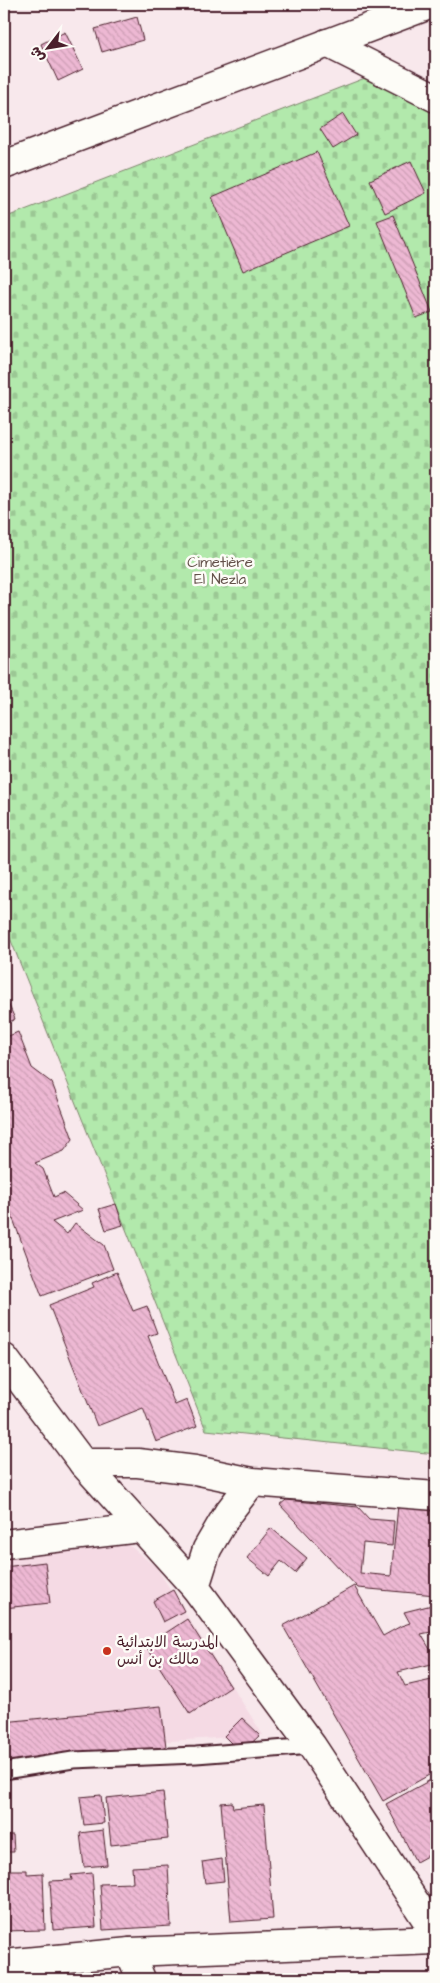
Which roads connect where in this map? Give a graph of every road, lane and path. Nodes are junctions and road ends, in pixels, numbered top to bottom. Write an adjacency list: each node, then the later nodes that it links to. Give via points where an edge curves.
1 (432, 4): 2 (street)
2 (328, 43): 3 (street); 4 (street)
3 (436, 98)
4 (4, 165)
5 (4, 1358): 6 (street)
6 (83, 1463): 7 (street, via 138,1463); 9 (street)
7 (252, 1482): 8 (street); 11 (street, via 228,1513 207,1549)
8 (436, 1496)
9 (140, 1528): 10 (street); 11 (street)
10 (4, 1544)
11 (195, 1587): 12 (street)
12 (312, 1746): 13 (lane, via 73,1760); 14 (street)
13 (4, 1771)
14 (436, 1934)
15 (436, 1940): 16 (street)
16 (130, 1952): 17 (street); 18 (street)
17 (4, 1964)
18 (141, 1979)

